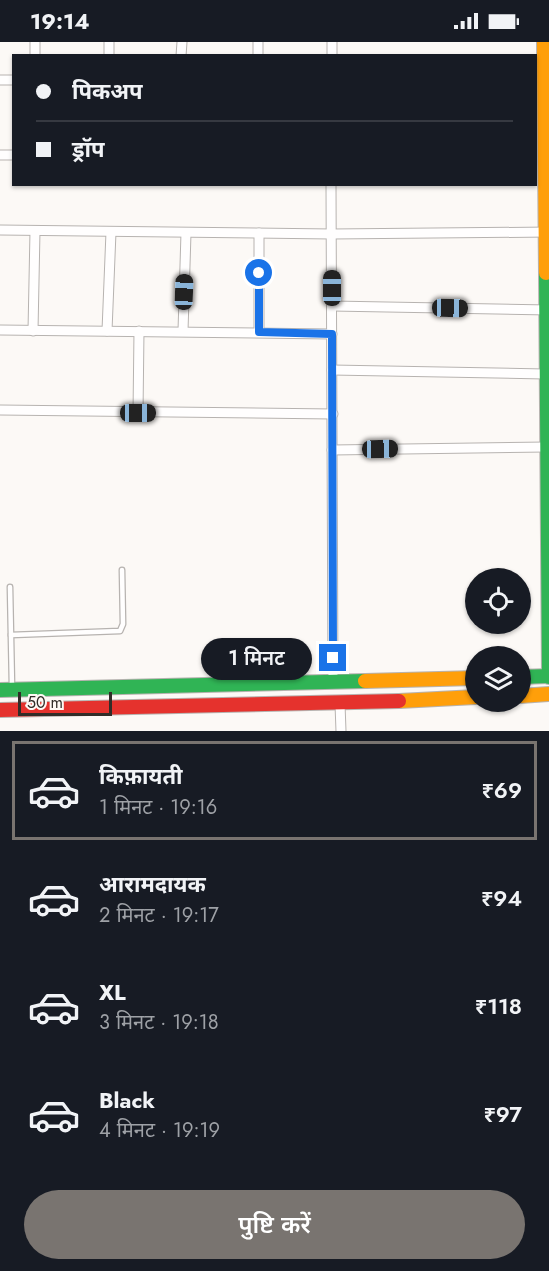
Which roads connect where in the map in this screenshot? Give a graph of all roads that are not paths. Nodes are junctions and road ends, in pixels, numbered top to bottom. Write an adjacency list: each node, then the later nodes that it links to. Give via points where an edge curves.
1 (544, 42): 2 (main road)
2 (543, 81): 3 (main road)
3 (543, 158): 9 (main road)
4 (331, 186): 11 (street)
5 (0, 230): 6 (street)
6 (35, 231): 7 (street); 15 (street)
7 (111, 232): 8 (street); 16 (street)
8 (186, 232): 10 (street); 18 (street)
9 (547, 232): 11 (street); 13 (main road)
10 (259, 233): 11 (street); 19 (street)
11 (332, 234): 12 (street)
12 (332, 306): 13 (street); 20 (street)
13 (547, 310): 22 (main road)
14 (0, 330): 15 (street)
15 (33, 331): 16 (street)
16 (107, 331): 17 (street)
17 (140, 331): 18 (street); 24 (street)
18 (183, 332): 19 (street)
19 (259, 332): 20 (street)
20 (332, 334): 21 (street)
21 (332, 370): 22 (street); 25 (street)
22 (547, 379): 26 (main road)
23 (0, 410): 24 (street)
24 (138, 413): 25 (street)
25 (333, 414): 27 (street)
26 (546, 447): 27 (street); 31 (main road)
27 (332, 450): 34 (street)
28 (122, 570): 30 (lane, via 120,631)
29 (10, 587): 30 (lane)
30 (11, 634): 35 (lane)
31 (549, 676): 32 (main road)
32 (531, 677)
33 (465, 678): 34 (main road)
34 (333, 681): 35 (main road)
35 (6, 690)
36 (549, 694): 37 (main road)
37 (531, 695)
38 (465, 698): 39 (main road)
39 (340, 704): 40 (main road); 41 (street)
40 (0, 710)
41 (340, 731)

